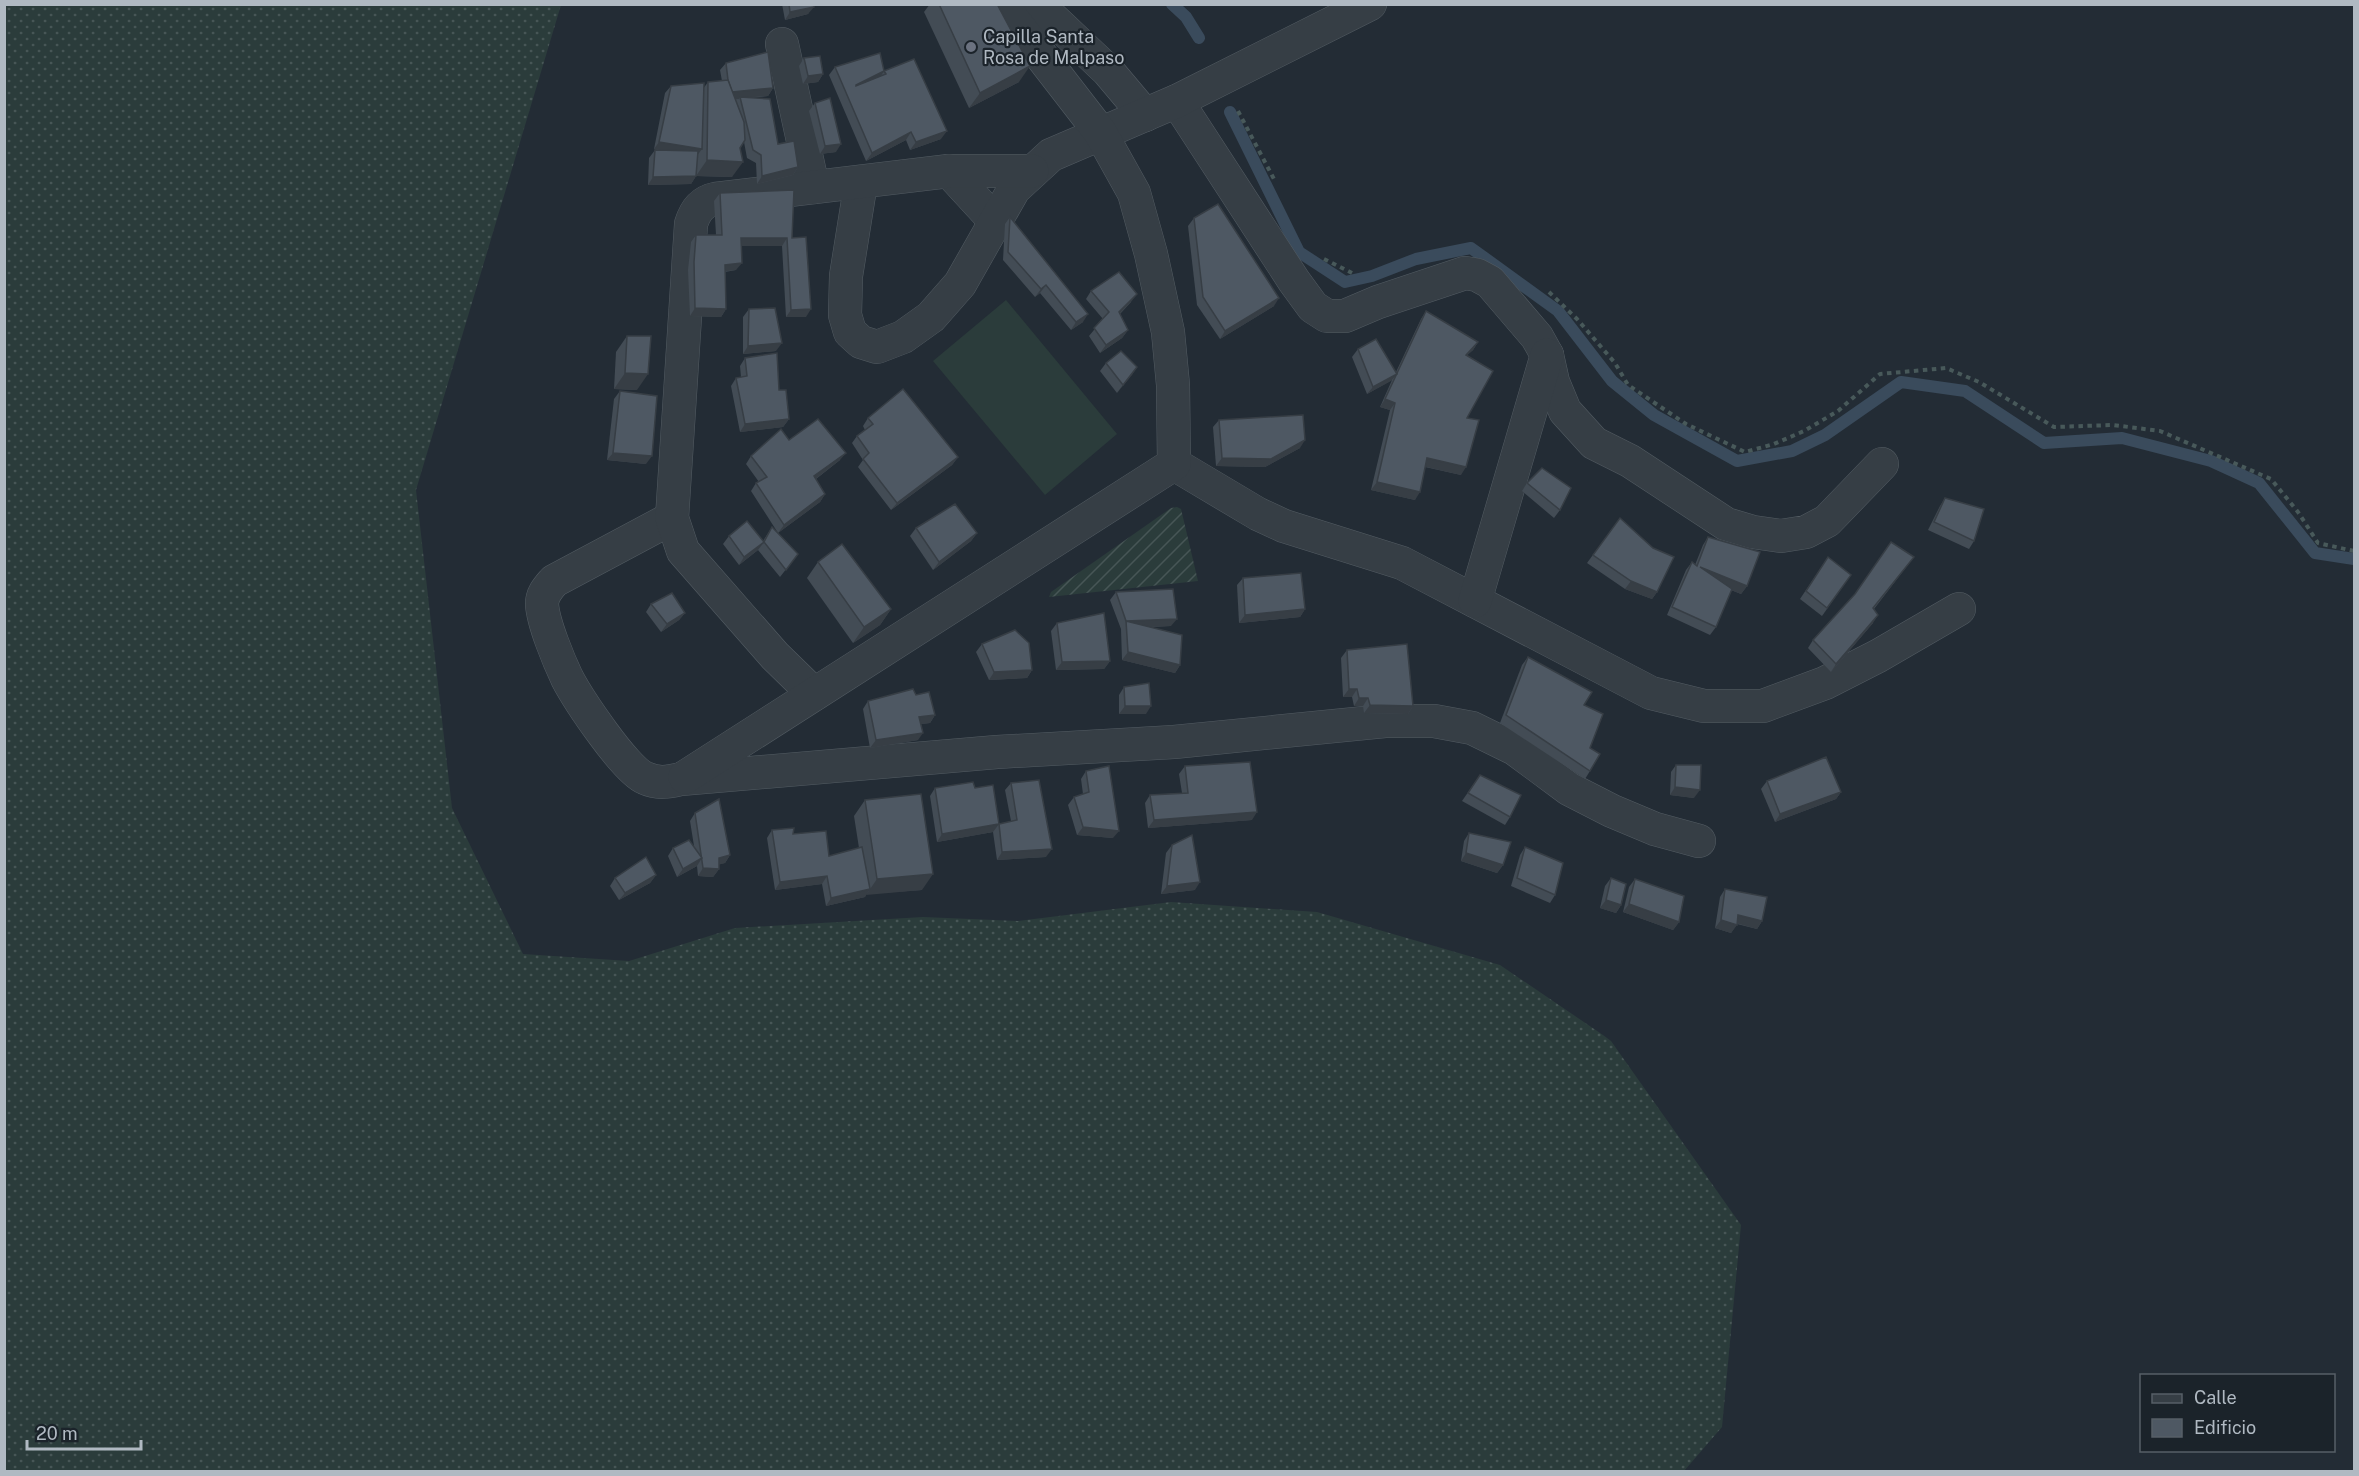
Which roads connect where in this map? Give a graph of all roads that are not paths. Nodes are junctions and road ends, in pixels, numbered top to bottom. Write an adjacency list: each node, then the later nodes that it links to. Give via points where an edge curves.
1 (1005, 4): 7 (street)
2 (1038, 4): 6 (street, via 1108,71)
3 (1370, 4): 5 (street)
4 (782, 44): 11 (street)
5 (1177, 100): 6 (street); 13 (street, via 1313,307 1327,316 1345,316 1449,277 1477,275 1490,282 1538,337)
6 (1144, 115): 7 (street)
7 (1100, 132): 9 (street, via 1051,155); 14 (street, via 1134,193 1151,254 1168,332)
8 (949, 171): 9 (street); 10 (street); 12 (street)
9 (1032, 171): 12 (street, via 1014,189)
10 (861, 182): 11 (street); 12 (street, via 846,276 845,315 850,332 861,342 877,347 903,337 931,317 960,284)
11 (813, 187): 16 (street, via 715,199 694,214)
12 (995, 221)
13 (1547, 355): 15 (street, via 1565,411 1594,443 1646,470 1726,524 1780,536 1806,532 1827,521); 17 (street)
14 (1174, 464): 17 (street, via 1284,526 1402,563); 19 (street)
15 (1882, 464)
16 (672, 518): 19 (street, via 683,550 775,656); 20 (street, via 555,581 542,606 568,680 626,765 644,778 663,783)
17 (1475, 601): 18 (street, via 1651,693 1704,706 1763,705 1825,683)
18 (1959, 609)
19 (814, 694): 20 (street)
20 (681, 779): 21 (street, via 997,752 1174,742 1385,721 1434,721 1472,728 1515,749 1569,789 1612,811)
21 (1699, 842)

